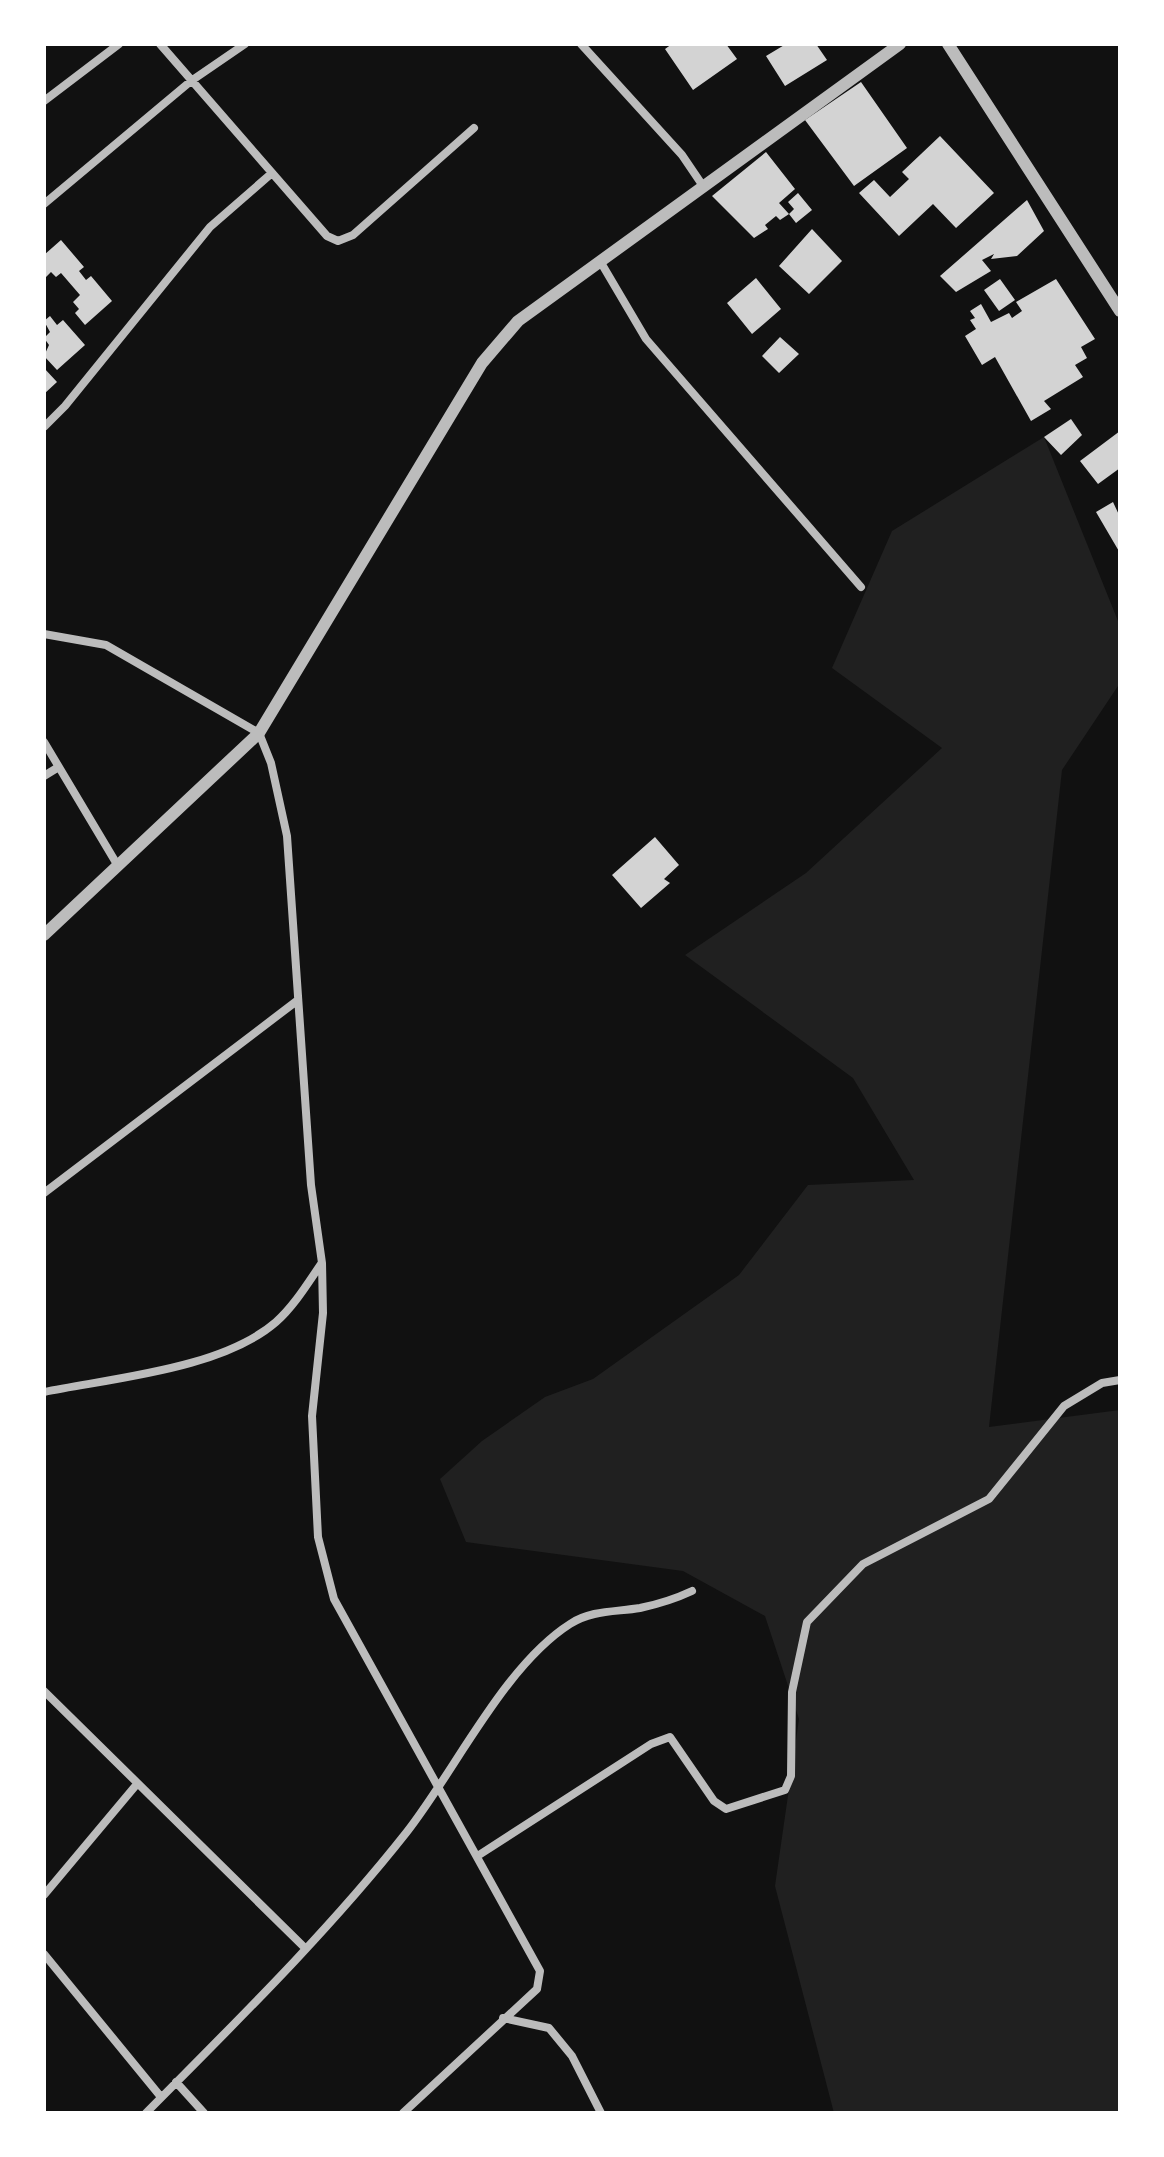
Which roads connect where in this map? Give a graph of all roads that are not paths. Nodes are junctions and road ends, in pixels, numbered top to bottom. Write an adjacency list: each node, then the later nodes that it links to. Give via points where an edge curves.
1 (119, 44): 8 (street)
2 (160, 44): 7 (street)
3 (245, 44): 7 (street)
4 (581, 44): 11 (street, via 682,155)
5 (900, 44): 11 (street)
6 (948, 44): 14 (street)
7 (191, 81): 10 (street); 12 (street)
8 (44, 101)
9 (474, 128): 10 (street, via 353,235 338,241 327,236)
10 (272, 173): 15 (street, via 210,227)
11 (703, 186): 13 (street)
12 (44, 204)
13 (600, 261): 16 (street, via 646,339); 18 (street, via 518,321 482,363)
14 (1120, 311)
15 (44, 427)
16 (861, 587)
17 (44, 634): 18 (street, via 106,645)
18 (259, 733): 22 (street); 24 (street, via 287,836)
19 (44, 742): 20 (street)
20 (57, 768): 21 (street); 22 (street)
21 (44, 776)
22 (118, 866): 23 (street)
23 (44, 935)
24 (298, 1000): 25 (street); 26 (street)
25 (44, 1193)
26 (322, 1263): 28 (street, via 276,1322 236,1346 199,1360); 33 (street, via 323,1313 312,1416 318,1537 334,1599)
27 (1120, 1380): 34 (street, via 1102,1383 1064,1406 989,1499 863,1564 807,1622 792,1692 791,1776 785,1790 726,1809 714,1801 670,1737 651,1744)
28 (44, 1392)
29 (692, 1591): 33 (street, via 669,1602 602,1611 572,1622 522,1669)
30 (44, 1691): 31 (street)
31 (47, 1702): 32 (street)
32 (137, 1784): 35 (street); 36 (street)
33 (438, 1791): 34 (street); 36 (street)
34 (479, 1855): 38 (street, via 540,1971 537,1989)
35 (44, 1895)
36 (305, 1948): 39 (street)
37 (44, 1954): 40 (street)
38 (503, 2018): 43 (street); 44 (street, via 549,2028 572,2056)
39 (176, 2082): 40 (street); 42 (street)
40 (161, 2097): 41 (street)
41 (146, 2113)
42 (204, 2113)
43 (403, 2113)
44 (601, 2113)

